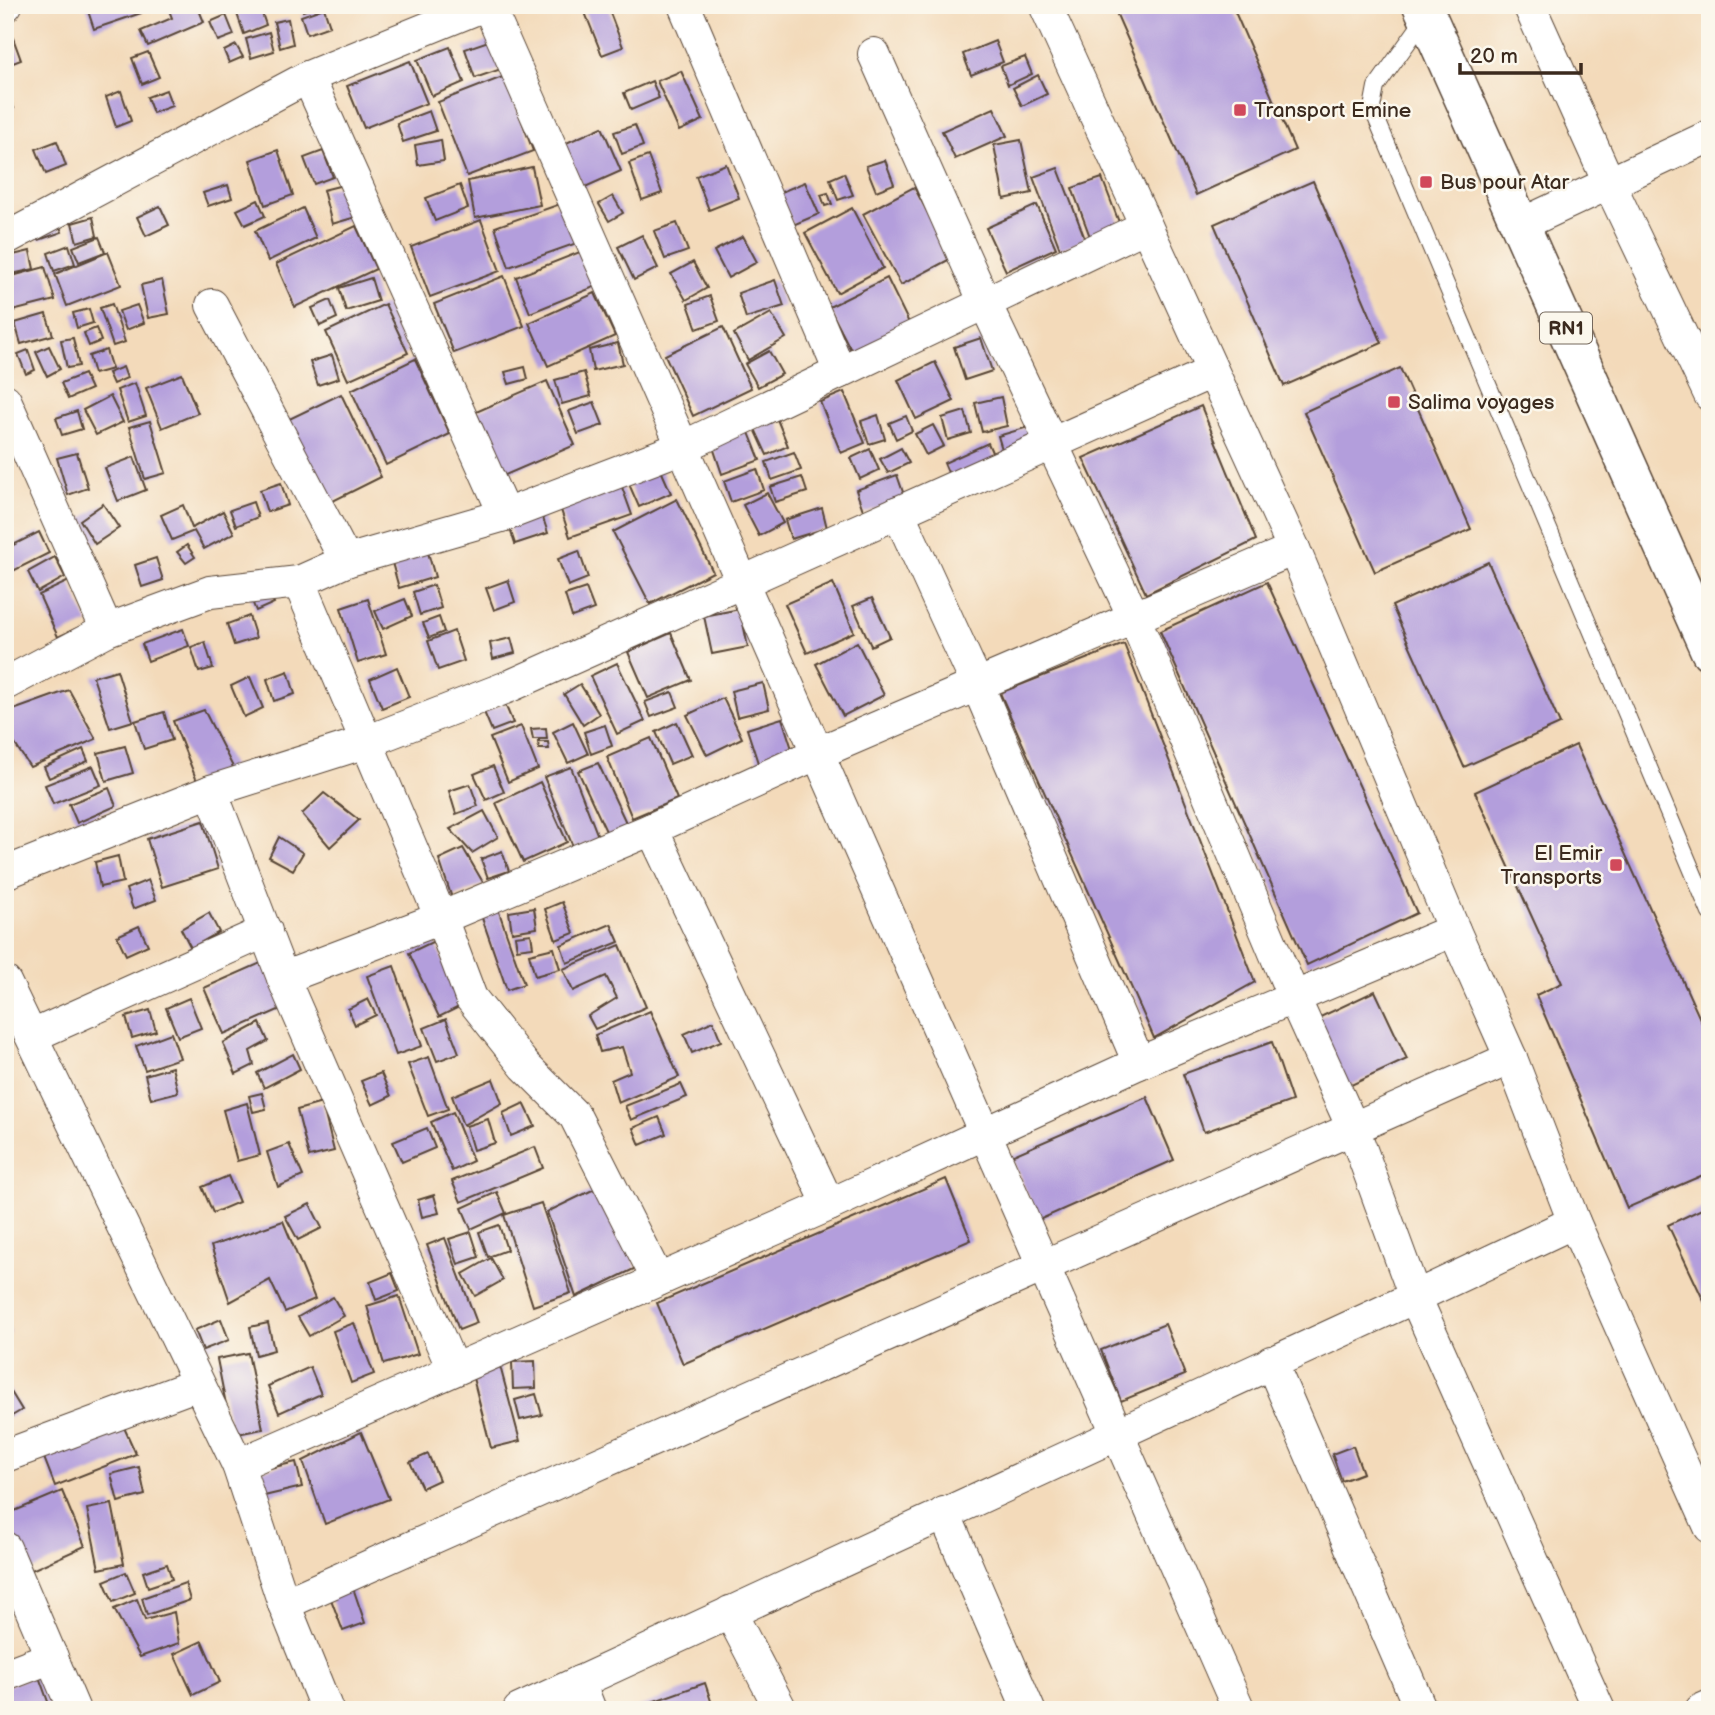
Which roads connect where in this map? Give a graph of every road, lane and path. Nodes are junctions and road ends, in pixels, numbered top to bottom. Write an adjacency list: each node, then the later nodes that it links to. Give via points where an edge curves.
1 (487, 5): 7 (street); 21 (street)
2 (684, 5): 16 (street)
3 (1045, 5): 11 (street)
4 (1530, 5): 9 (street)
5 (1425, 10): 10 (highway, RN1); 38 (lane, via 1376,87 1372,108)
6 (874, 54): 13 (street)
7 (308, 76): 12 (street); 23 (street)
8 (1710, 136): 9 (street)
9 (1609, 183): 10 (street); 15 (street)
10 (1520, 225): 30 (highway, RN1)
11 (1146, 226): 13 (street); 17 (street)
12 (5, 239)
13 (985, 303): 16 (street); 20 (street)
14 (212, 305): 25 (street)
15 (1701, 353): 18 (street)
16 (840, 372): 21 (street)
17 (1212, 372): 20 (street); 24 (street)
18 (1710, 395)
19 (5, 400): 29 (street)
20 (1052, 444): 22 (street); 28 (street)
21 (683, 447): 23 (street); 27 (street)
22 (898, 512): 27 (street); 32 (street)
23 (505, 515): 25 (street)
24 (1294, 549): 28 (street); 40 (street)
25 (346, 561): 26 (street)
26 (299, 582): 29 (street, via 210,592); 33 (street)
27 (741, 583): 33 (street, via 510,686); 34 (street)
28 (1134, 617): 32 (street); 44 (street)
29 (107, 630): 31 (street)
30 (1710, 651)
31 (5, 684)
32 (977, 684): 34 (street); 47 (street)
33 (366, 742): 35 (street); 39 (street)
34 (818, 753): 36 (street); 49 (street)
35 (211, 791): 37 (street); 41 (street)
36 (652, 829): 39 (street); 50 (street)
37 (5, 873)
38 (1710, 914)
39 (441, 918): 42 (street); 53 (street, via 471,998 525,1066 575,1116)
40 (1454, 930): 44 (street); 46 (street)
41 (266, 931): 42 (street); 45 (street)
42 (283, 978): 56 (street)
43 (5, 982): 45 (street)
44 (1294, 998): 47 (street); 48 (street)
45 (32, 1035): 57 (street)
46 (1511, 1058): 48 (street); 51 (street)
47 (1139, 1063): 49 (street)
48 (1353, 1128): 52 (street); 54 (street)
49 (983, 1133): 50 (street); 52 (street)
50 (829, 1205): 53 (street)
51 (1574, 1222): 54 (street); 62 (street)
52 (1044, 1266): 58 (street); 64 (street)
53 (658, 1280): 56 (street)
54 (1415, 1297): 55 (street); 77 (street)
55 (1271, 1362): 58 (street); 76 (street)
56 (453, 1369): 60 (street)
57 (198, 1384): 59 (street); 60 (street)
58 (1117, 1434): 61 (street); 75 (street)
59 (5, 1456)
60 (237, 1465): 64 (street)
61 (944, 1513): 65 (street); 74 (street)
62 (1710, 1527)
63 (5, 1548): 66 (street)
64 (284, 1604): 71 (street)
65 (730, 1612): 68 (street); 73 (street)
66 (52, 1657): 67 (street); 70 (street)
67 (5, 1675)
68 (584, 1696): 72 (street)
69 (1710, 1706): 78 (street)
70 (74, 1710)
71 (327, 1710)
72 (519, 1710)
73 (780, 1710)
74 (1029, 1710)
75 (1239, 1710)
76 (1421, 1710)
77 (1599, 1710)
78 (1701, 1710)

